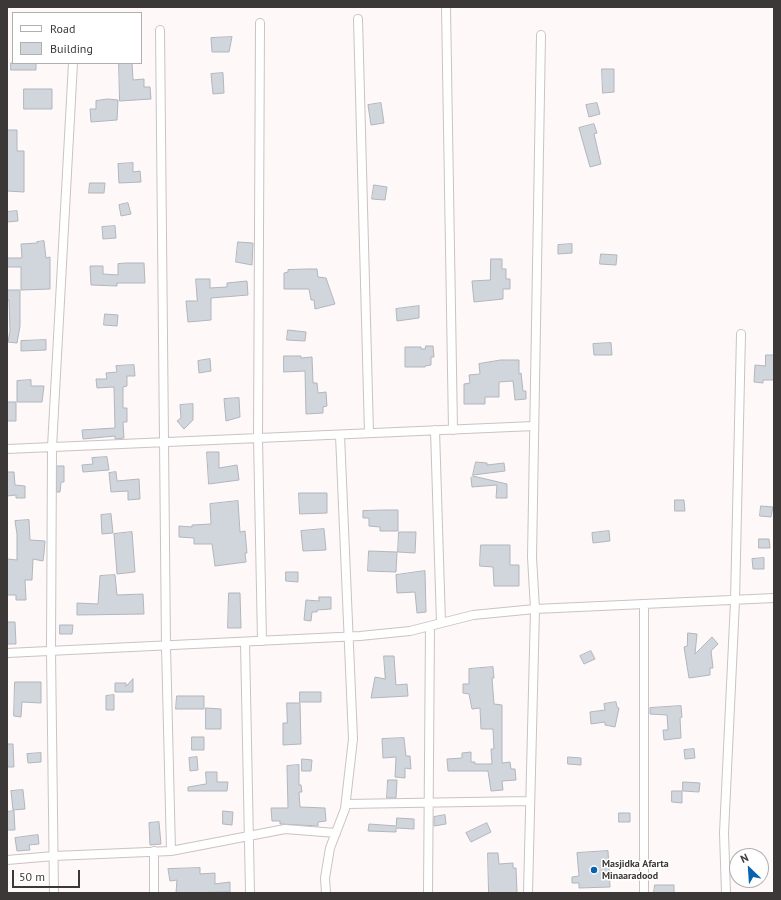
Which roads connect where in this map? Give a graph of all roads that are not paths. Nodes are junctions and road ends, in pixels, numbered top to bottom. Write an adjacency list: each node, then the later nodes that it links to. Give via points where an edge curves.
1 (446, 7): 10 (street)
2 (358, 19): 11 (street)
3 (260, 23): 13 (street)
4 (160, 30): 14 (street)
5 (541, 34): 8 (street)
6 (73, 64): 15 (street)
7 (741, 334): 18 (street)
8 (534, 426): 10 (street); 20 (street, via 532,557)
9 (436, 430): 10 (street); 11 (street); 21 (street)
10 (453, 430)
11 (369, 433): 12 (street)
12 (340, 435): 13 (street); 23 (street)
13 (258, 438): 14 (street); 24 (street)
14 (164, 442): 15 (street); 26 (street)
15 (52, 447): 16 (street); 27 (street)
16 (7, 449)
17 (774, 598): 18 (street)
18 (735, 601): 19 (street); 45 (street, via 724,833)
19 (644, 604): 20 (street); 44 (street)
20 (535, 609): 21 (street, via 473,615); 29 (street)
21 (441, 623): 22 (street)
22 (430, 626): 23 (street, via 410,631); 30 (street)
23 (350, 637): 24 (street); 31 (street, via 353,739)
24 (262, 641): 25 (street)
25 (244, 642): 26 (street); 33 (street)
26 (166, 646): 27 (street); 35 (street)
27 (51, 651): 28 (street); 36 (street)
28 (7, 653)
29 (530, 801): 30 (street); 43 (street)
30 (428, 803): 31 (street); 42 (street)
31 (346, 804): 32 (street)
32 (336, 833): 33 (street, via 285,829); 41 (street, via 330,848 325,878)
33 (249, 836): 35 (street); 40 (street)
34 (154, 851): 35 (street); 36 (street); 39 (street)
35 (171, 851)
36 (54, 856): 37 (street); 38 (street)
37 (7, 860)
38 (54, 893)
39 (154, 893)
40 (250, 893)
41 (326, 893)
42 (428, 893)
43 (528, 893)
44 (644, 893)
45 (726, 893)

